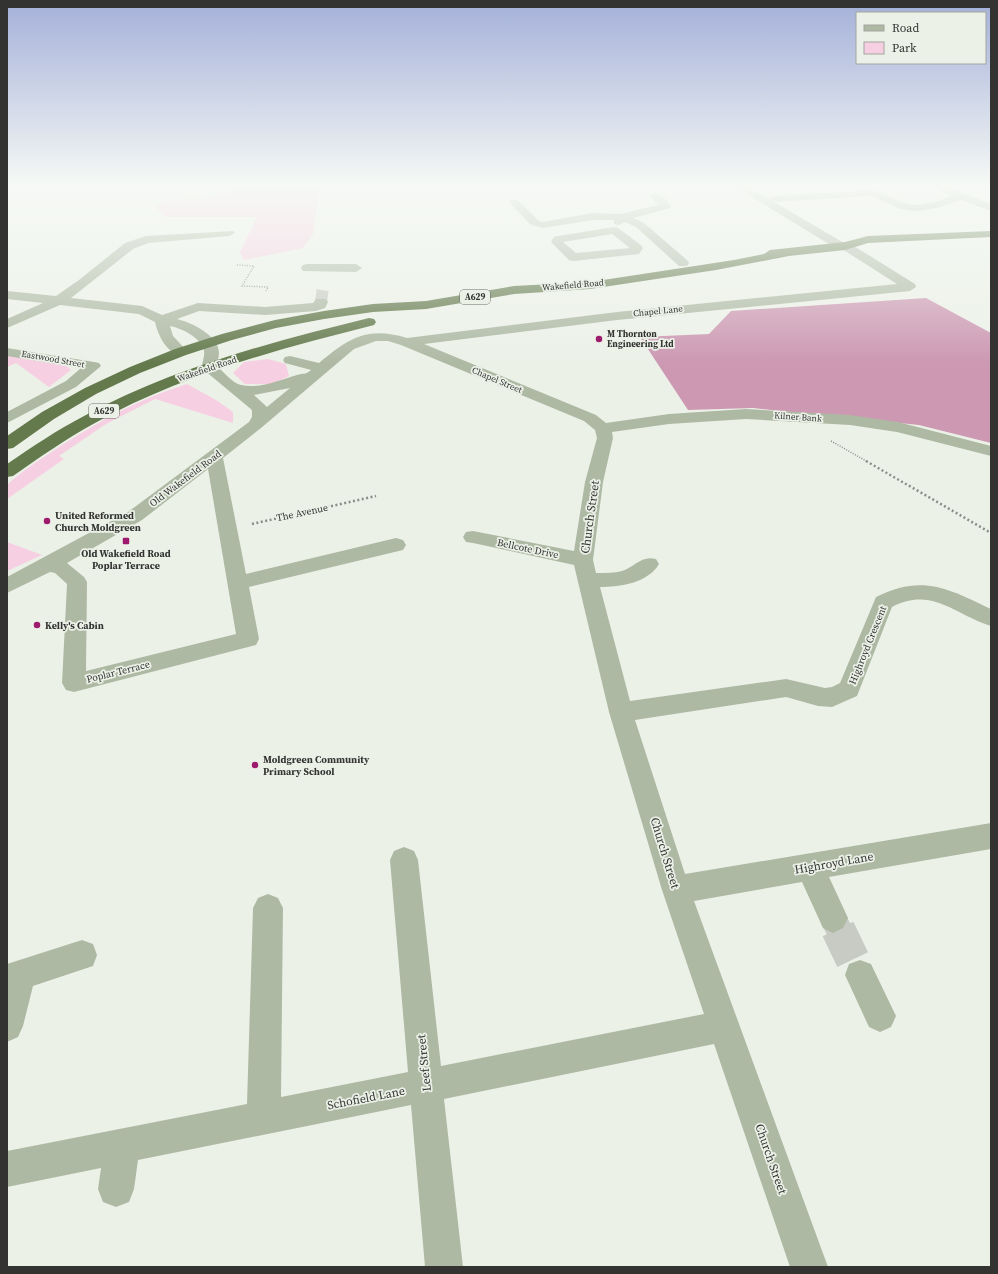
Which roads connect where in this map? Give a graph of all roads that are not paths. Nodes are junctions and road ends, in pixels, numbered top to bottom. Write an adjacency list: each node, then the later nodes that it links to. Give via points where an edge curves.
1 (131, 245): 15 (street)
2 (561, 245): 3 (street, via 573,256 583,257 635,250)
3 (635, 245)
4 (663, 245): 8 (street)
5 (911, 245): 6 (highway, Wakefield Road / A629)
6 (843, 246): 7 (highway, Wakefield Road / A629); 21 (street, Chapel Lane, via 910,287 625,315)
7 (785, 253): 8 (highway, Wakefield Road / A629, via 740,255); 13 (highway, Wakefield Road / A629, via 741,264 571,288)
8 (683, 263): 13 (highway, Wakefield Road / A629, via 551,281)
9 (307, 268): 10 (street)
10 (324, 268): 11 (street); 12 (street)
11 (356, 268)
12 (323, 281)
13 (526, 289): 17 (highway, Wakefield Road / A629)
14 (7, 295): 15 (street)
15 (58, 301): 18 (street, via 142,310); 19 (street)
16 (321, 302): 18 (street, via 316,307 226,314 214,307 198,308)
17 (424, 305): 24 (highway, Wakefield Road / A629, via 382,319 259,351); 24 (highway, Wakefield Road / A629, via 373,308 233,334)
18 (161, 320): 22 (street, via 166,337); 24 (street, via 186,325)
19 (7, 324)
20 (389, 337): 21 (street, Chapel Street); 26 (street, Old Wakefield Road, via 374,338 349,346)
21 (406, 342): 31 (street, Chapel Street, via 590,418)
22 (180, 351): 24 (highway); 29 (highway, A629, via 140,366 101,385)
23 (7, 352): 28 (street, Eastwood Street, via 94,366 71,384)
24 (210, 354): 27 (street); 29 (highway, via 177,370 152,375 72,413); 35 (highway, Wakefield Road / A629, via 177,379 93,416 49,442)
25 (290, 360): 26 (street)
26 (317, 371): 27 (street, Old Wakefield Road, via 279,387 259,391); 30 (street, Old Wakefield Road)
27 (236, 390): 30 (street, via 260,409 260,416)
28 (7, 418)
29 (35, 423): 32 (highway, A629)
30 (255, 425): 34 (street, Old Wakefield Road)
31 (603, 428): 33 (street, Kilner Bank, via 669,419 746,414 850,420 898,427); 40 (street, Church Street, via 605,438 594,482)
32 (7, 444)
33 (991, 451)
34 (214, 456): 38 (street, Old Wakefield Road, via 135,516); 41 (street)
35 (7, 472)
36 (473, 537): 40 (street, Bellcote Drive)
37 (396, 545): 41 (street)
38 (48, 564): 41 (street, Poplar Terrace, via 62,568 77,582 74,682 248,639); 42 (street, Old Wakefield Road)
39 (649, 564): 40 (street, Bellcote Drive, via 638,574 616,580)
40 (586, 570): 44 (street, Church Street)
41 (237, 583)
42 (7, 586)
43 (991, 618): 44 (street, Highroyd Crescent, via 946,597 927,591 908,591 883,602 849,689 838,697 819,699 799,690 786,688)
44 (621, 712): 48 (street, Church Street)
45 (991, 836): 47 (street, Highroyd Lane)
46 (404, 860): 57 (street, Leef Street)
47 (809, 867): 48 (street, Highroyd Lane); 50 (street)
48 (676, 890): 56 (street, Church Street)
49 (268, 908): 58 (street)
50 (833, 918)
51 (82, 955): 53 (street)
52 (860, 975): 54 (street)
53 (13, 977): 55 (street)
54 (880, 1016)
55 (7, 1026)
56 (724, 1026): 57 (street, Schofield Lane); 63 (street, Church Street)
57 (426, 1085): 58 (street, Schofield Lane); 62 (street, Leef Street)
58 (264, 1118): 59 (street, Schofield Lane)
59 (122, 1146): 60 (street, Schofield Lane); 61 (street)
60 (7, 1169)
61 (116, 1189)
62 (444, 1267)
63 (809, 1267)

